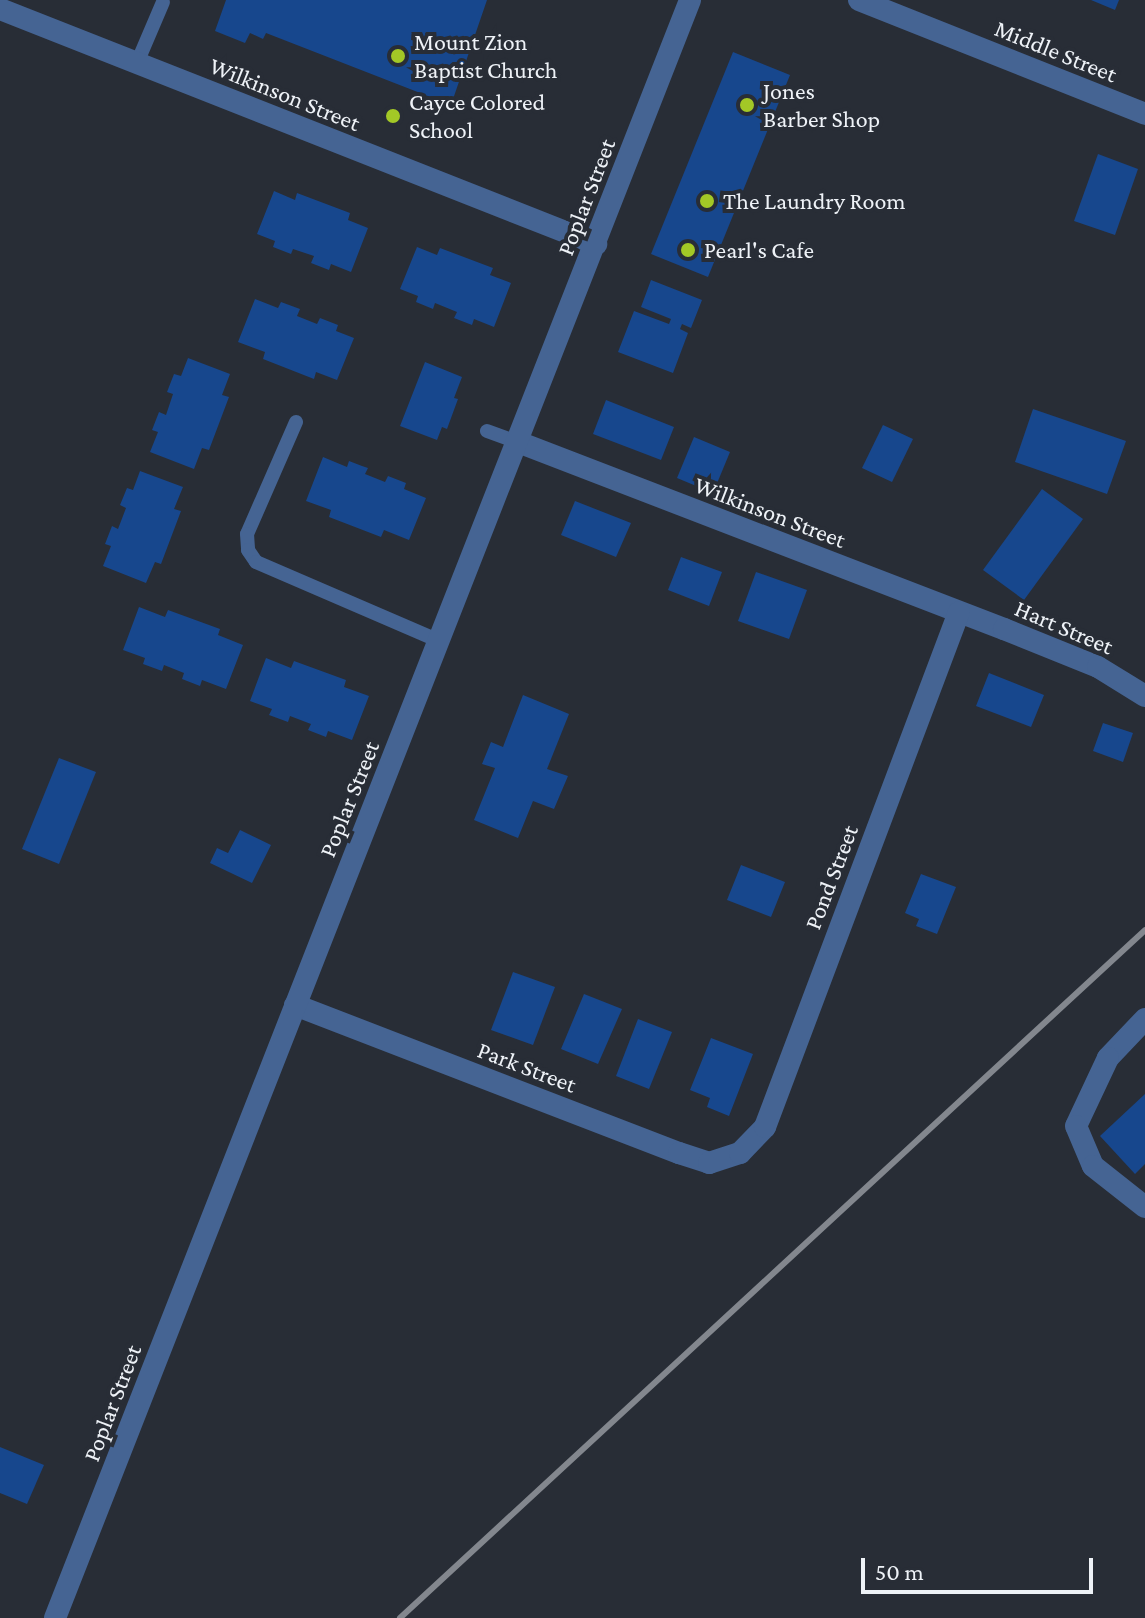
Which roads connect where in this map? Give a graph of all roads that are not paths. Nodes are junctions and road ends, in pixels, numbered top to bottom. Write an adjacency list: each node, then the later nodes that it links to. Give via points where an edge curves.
1 (690, 0): 7 (street, Poplar Street)
2 (859, 0): 6 (street, Middle Street)
3 (163, 2): 5 (lane)
4 (0, 9): 5 (street, Wilkinson Street)
5 (137, 63): 7 (street, Wilkinson Street)
6 (1145, 114)
7 (596, 244): 10 (street, Poplar Street)
8 (296, 422): 12 (lane, via 247,534 248,550 256,562)
9 (487, 431): 10 (lane)
10 (518, 442): 11 (street, Wilkinson Street); 12 (street, Poplar Street)
11 (959, 612): 13 (street, Hart Street, via 1098,667); 16 (street, Pond Street, via 765,1127)
12 (439, 641): 14 (street, Poplar Street)
13 (1145, 696)
14 (295, 1005): 16 (street, Park Street, via 709,1163); 18 (street, Poplar Street)
15 (1145, 1019): 17 (street, via 1108,1058 1076,1126 1093,1166)
16 (740, 1153)
17 (1145, 1207)
18 (55, 1618)

